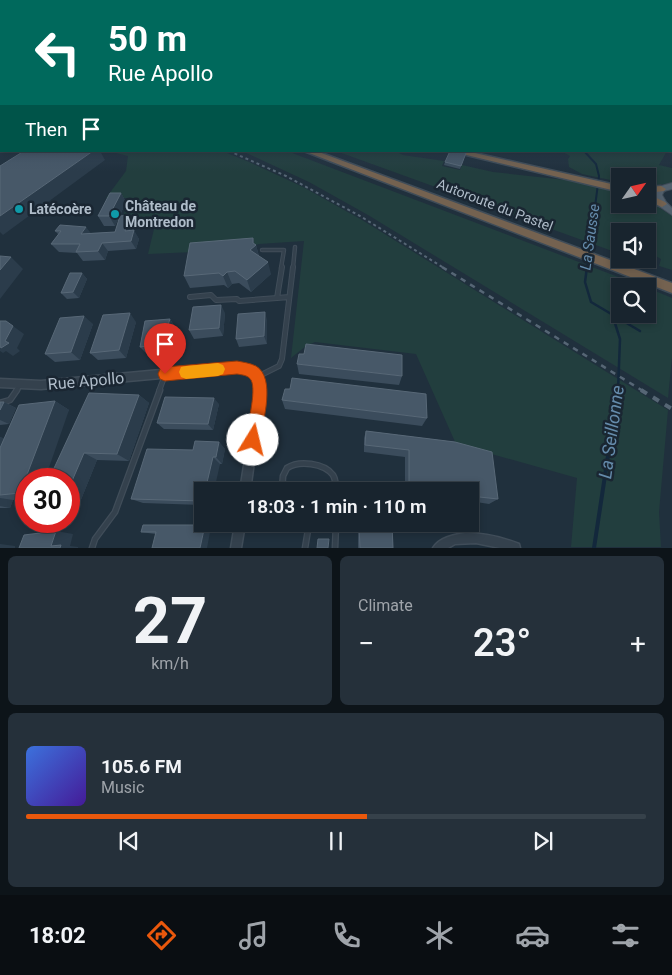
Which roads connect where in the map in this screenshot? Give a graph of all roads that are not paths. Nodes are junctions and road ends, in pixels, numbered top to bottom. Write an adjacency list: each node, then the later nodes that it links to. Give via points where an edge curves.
1 (311, 152): 14 (highway, Autoroute du Pastel)
2 (327, 152): 14 (highway, Autoroute du Pastel)
3 (459, 152): 5 (highway)
4 (486, 152): 5 (highway)
5 (579, 178): 6 (highway)
6 (611, 185)
7 (672, 186): 9 (main road)
8 (656, 189): 9 (highway)
9 (661, 189): 11 (main road, via 658,196)
10 (656, 201): 11 (highway)
11 (662, 204): 12 (main road)
12 (672, 212)
13 (296, 247): 20 (lane)
14 (576, 248): 16 (highway, Autoroute du Pastel)
15 (262, 250): 21 (lane, via 284,250)
16 (603, 258): 17 (highway, Autoroute du Pastel); 18 (highway, Autoroute du Pastel)
17 (672, 280)
18 (672, 288)
19 (190, 296): 21 (lane, via 211,295 216,300 237,298 239,301)
20 (289, 297): 21 (lane); 23 (lane, via 280,366)
21 (277, 298)
22 (165, 374): 23 (street, Rue Apollo, via 237,368 251,371); 25 (street, Rue Apollo); 33 (lane, via 115,512)
23 (258, 377): 27 (street, via 260,389)
24 (0, 383): 25 (street, Rue Apollo)
25 (20, 384): 26 (lane, via 10,400)
26 (0, 403)
27 (246, 482)
28 (283, 482): 29 (lane, via 287,468 295,464 324,467 332,473)
29 (335, 482)
30 (239, 532): 34 (street)
31 (308, 532): 35 (lane)
32 (336, 532): 36 (lane)
33 (92, 548)
34 (236, 548)
35 (305, 548)
36 (335, 548)
37 (438, 548): 38 (street, via 451,540 462,539 496,541)
38 (515, 548)

